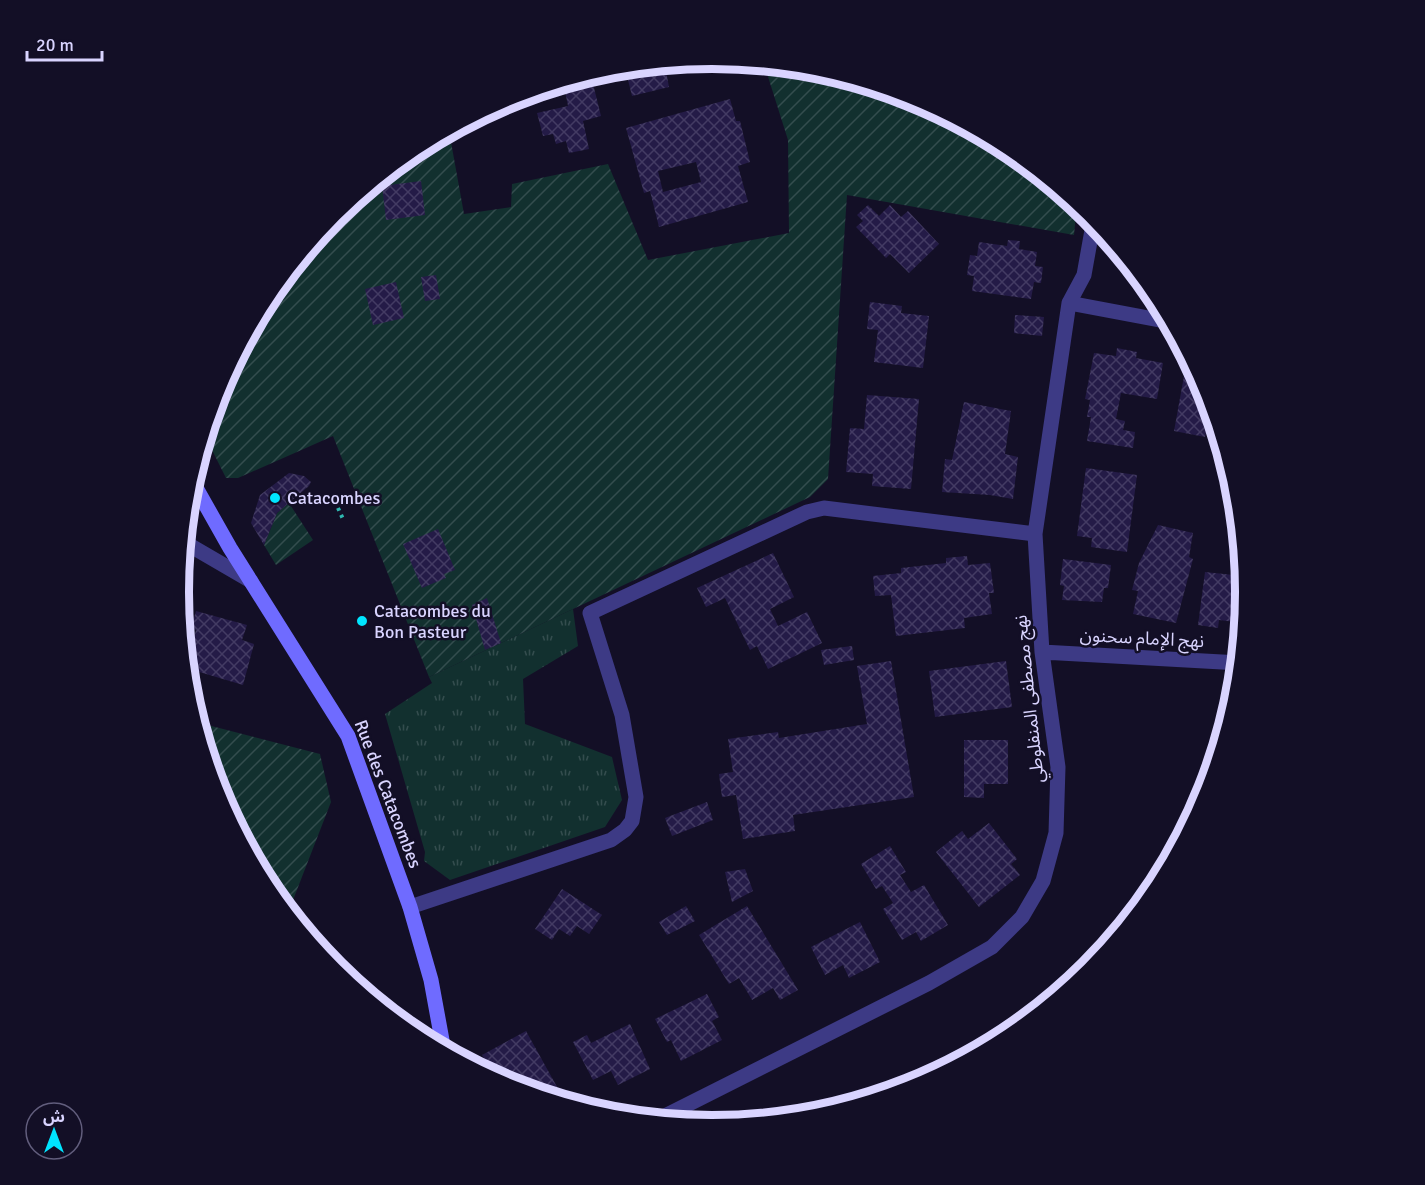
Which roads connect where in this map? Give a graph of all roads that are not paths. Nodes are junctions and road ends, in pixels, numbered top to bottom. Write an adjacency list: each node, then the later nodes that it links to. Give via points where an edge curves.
1 (1092, 232): 2 (street, نهج مصطفى المنفلوطي, via 1084,275)
2 (1069, 303): 3 (street); 5 (street, نهج مصطفى المنفلوطي)
3 (1159, 320)
4 (198, 493): 7 (main road, Rue des Catacombes)
5 (1035, 534): 8 (street, نهج مصطفى المنفلوطي); 10 (street, via 824,508 807,512 590,613 622,715 636,797 632,820 611,840)
6 (191, 547): 7 (street)
7 (251, 581): 10 (main road, Rue des Catacombes, via 348,736)
8 (1042, 652): 9 (street, نهج الإمام سحنون); 12 (street, نهج مصطفى المنفلوطي, via 1058,767 1056,833 1043,881 1022,917 992,947 929,983)
9 (1232, 663)
10 (410, 907): 11 (main road, Rue des Catacombes, via 431,980)
11 (442, 1040)
12 (669, 1114)

